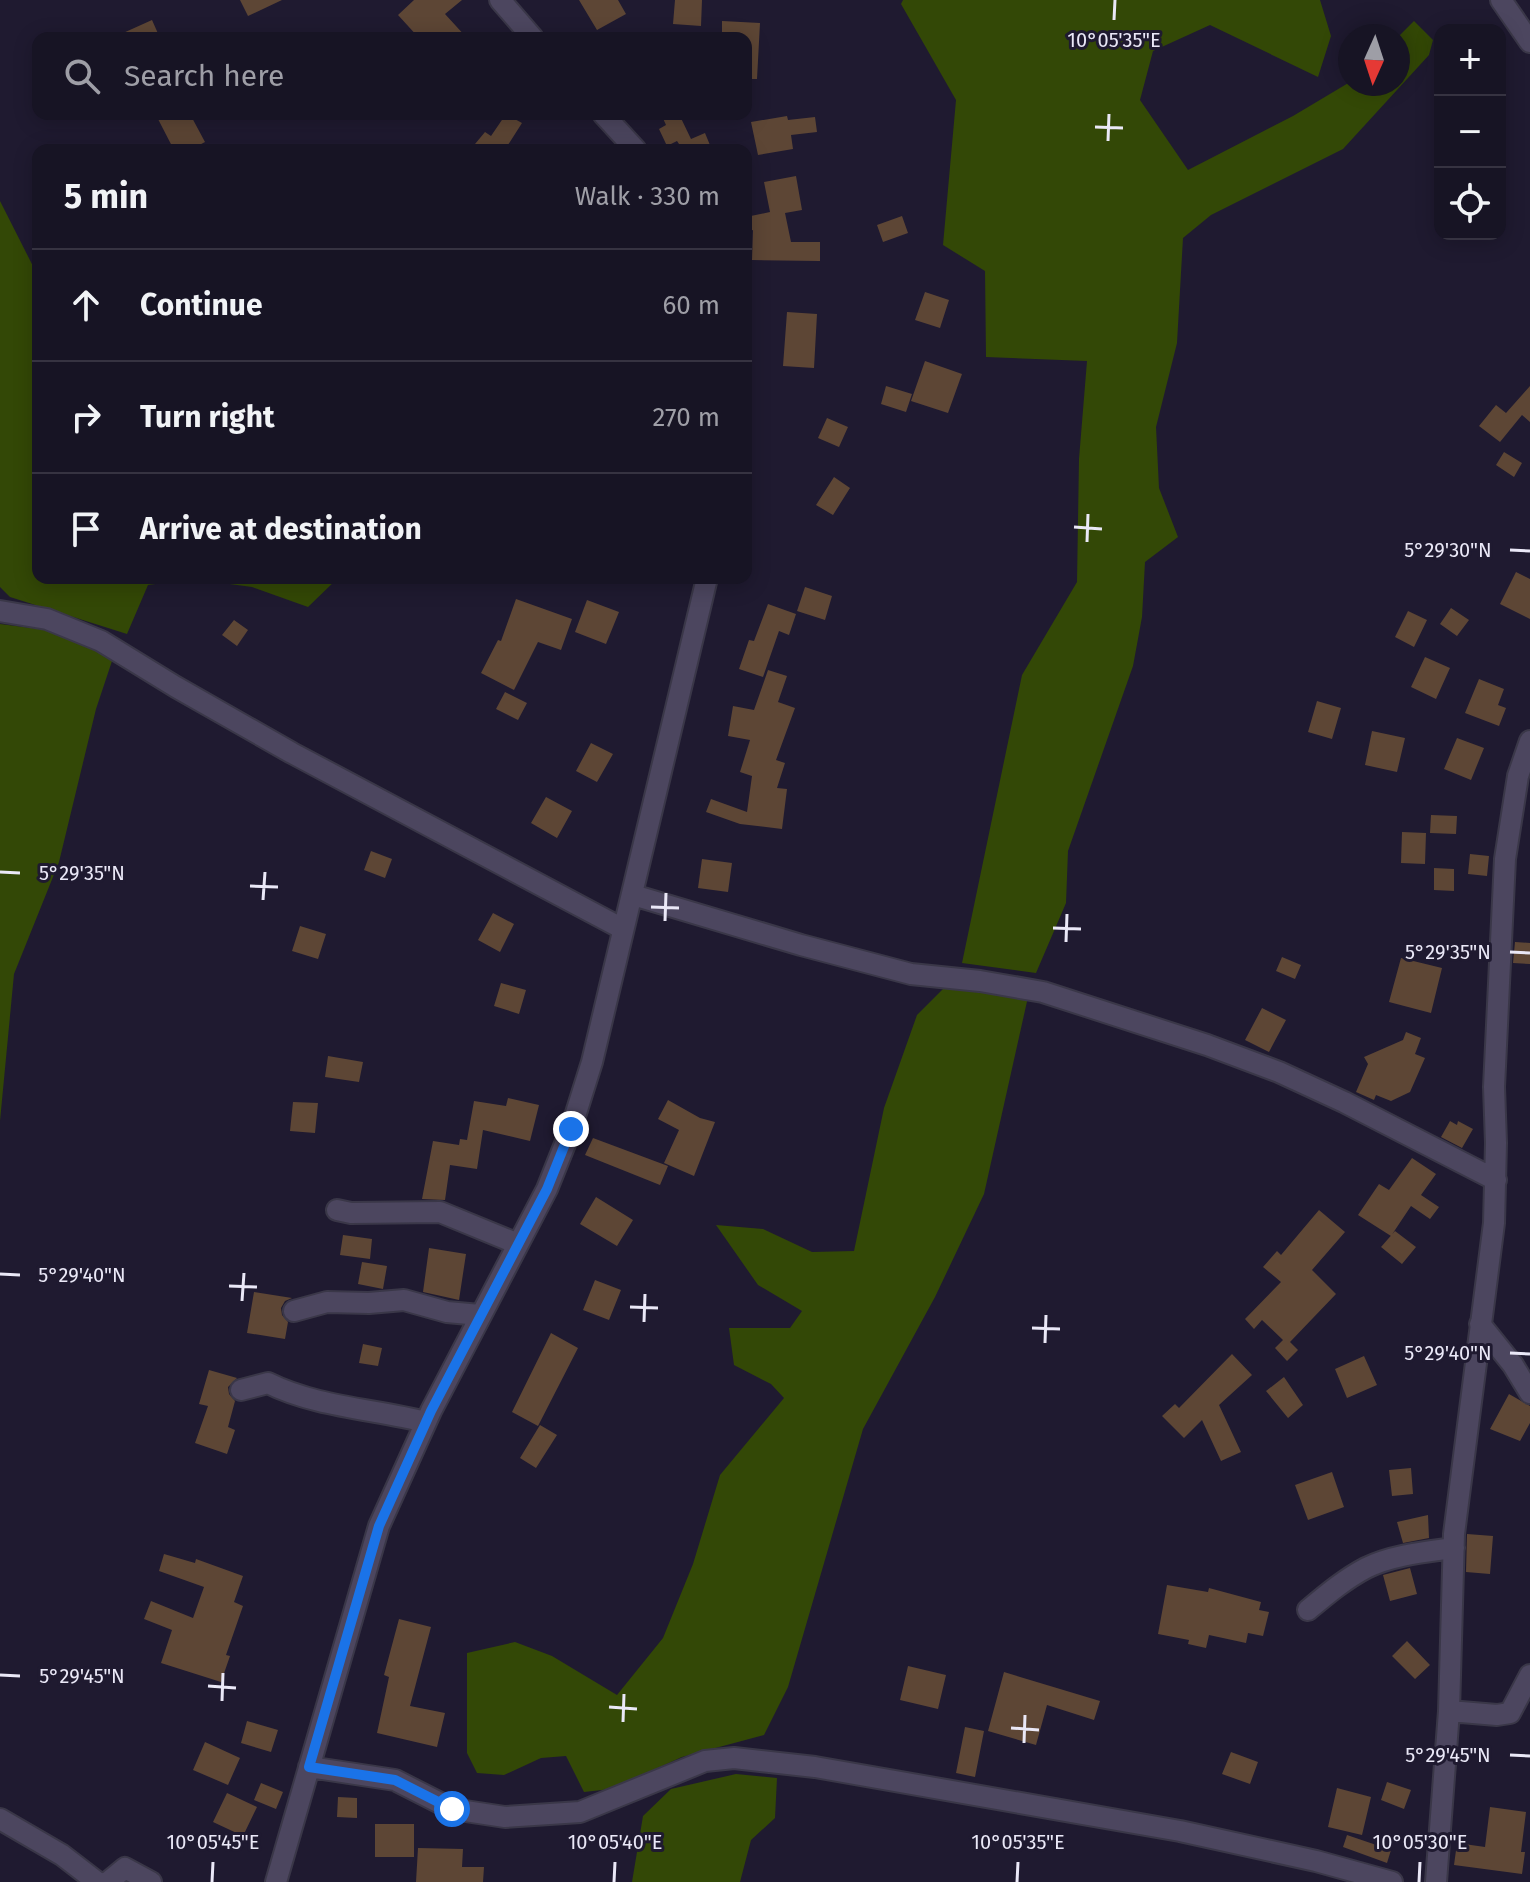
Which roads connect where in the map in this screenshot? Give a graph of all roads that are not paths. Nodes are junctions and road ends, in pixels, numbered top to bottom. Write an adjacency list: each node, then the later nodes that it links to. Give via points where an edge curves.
1 (1501, 0): 4 (street)
2 (505, 2): 3 (street)
3 (528, 32)
4 (1530, 42)
5 (608, 120): 6 (street)
6 (630, 144)
7 (706, 584): 10 (street)
8 (0, 611): 11 (street, via 47,619 101,641 292,753)
9 (1530, 741): 12 (street, via 1518,776 1505,859 1494,1087)
10 (633, 895): 11 (street); 12 (street, via 911,974 1043,992 1207,1045 1344,1102)
11 (623, 929): 14 (street, via 571,1129)
12 (1496, 1180): 17 (street)
13 (337, 1210): 14 (street, via 440,1212)
14 (518, 1244): 16 (street)
15 (294, 1311): 16 (street, via 327,1302 404,1300)
16 (480, 1315): 20 (street)
17 (1480, 1324): 19 (street); 21 (street)
18 (241, 1390): 20 (street, via 268,1383 311,1399)
19 (1530, 1393)
20 (426, 1422): 25 (street, via 379,1526)
21 (1454, 1548): 22 (street, via 1367,1567); 24 (street)
22 (1308, 1610)
23 (1530, 1675): 24 (street, via 1510,1713)
24 (1449, 1711): 32 (street)
25 (309, 1767): 30 (street); 31 (street, via 395,1780 452,1809 505,1817 580,1812 705,1761 734,1758 815,1767 1180,1831)
26 (0, 1819): 27 (street)
27 (97, 1882)
28 (108, 1882): 29 (street, via 125,1868)
29 (151, 1882)
30 (276, 1882)
31 (1392, 1882)
32 (1436, 1882)

